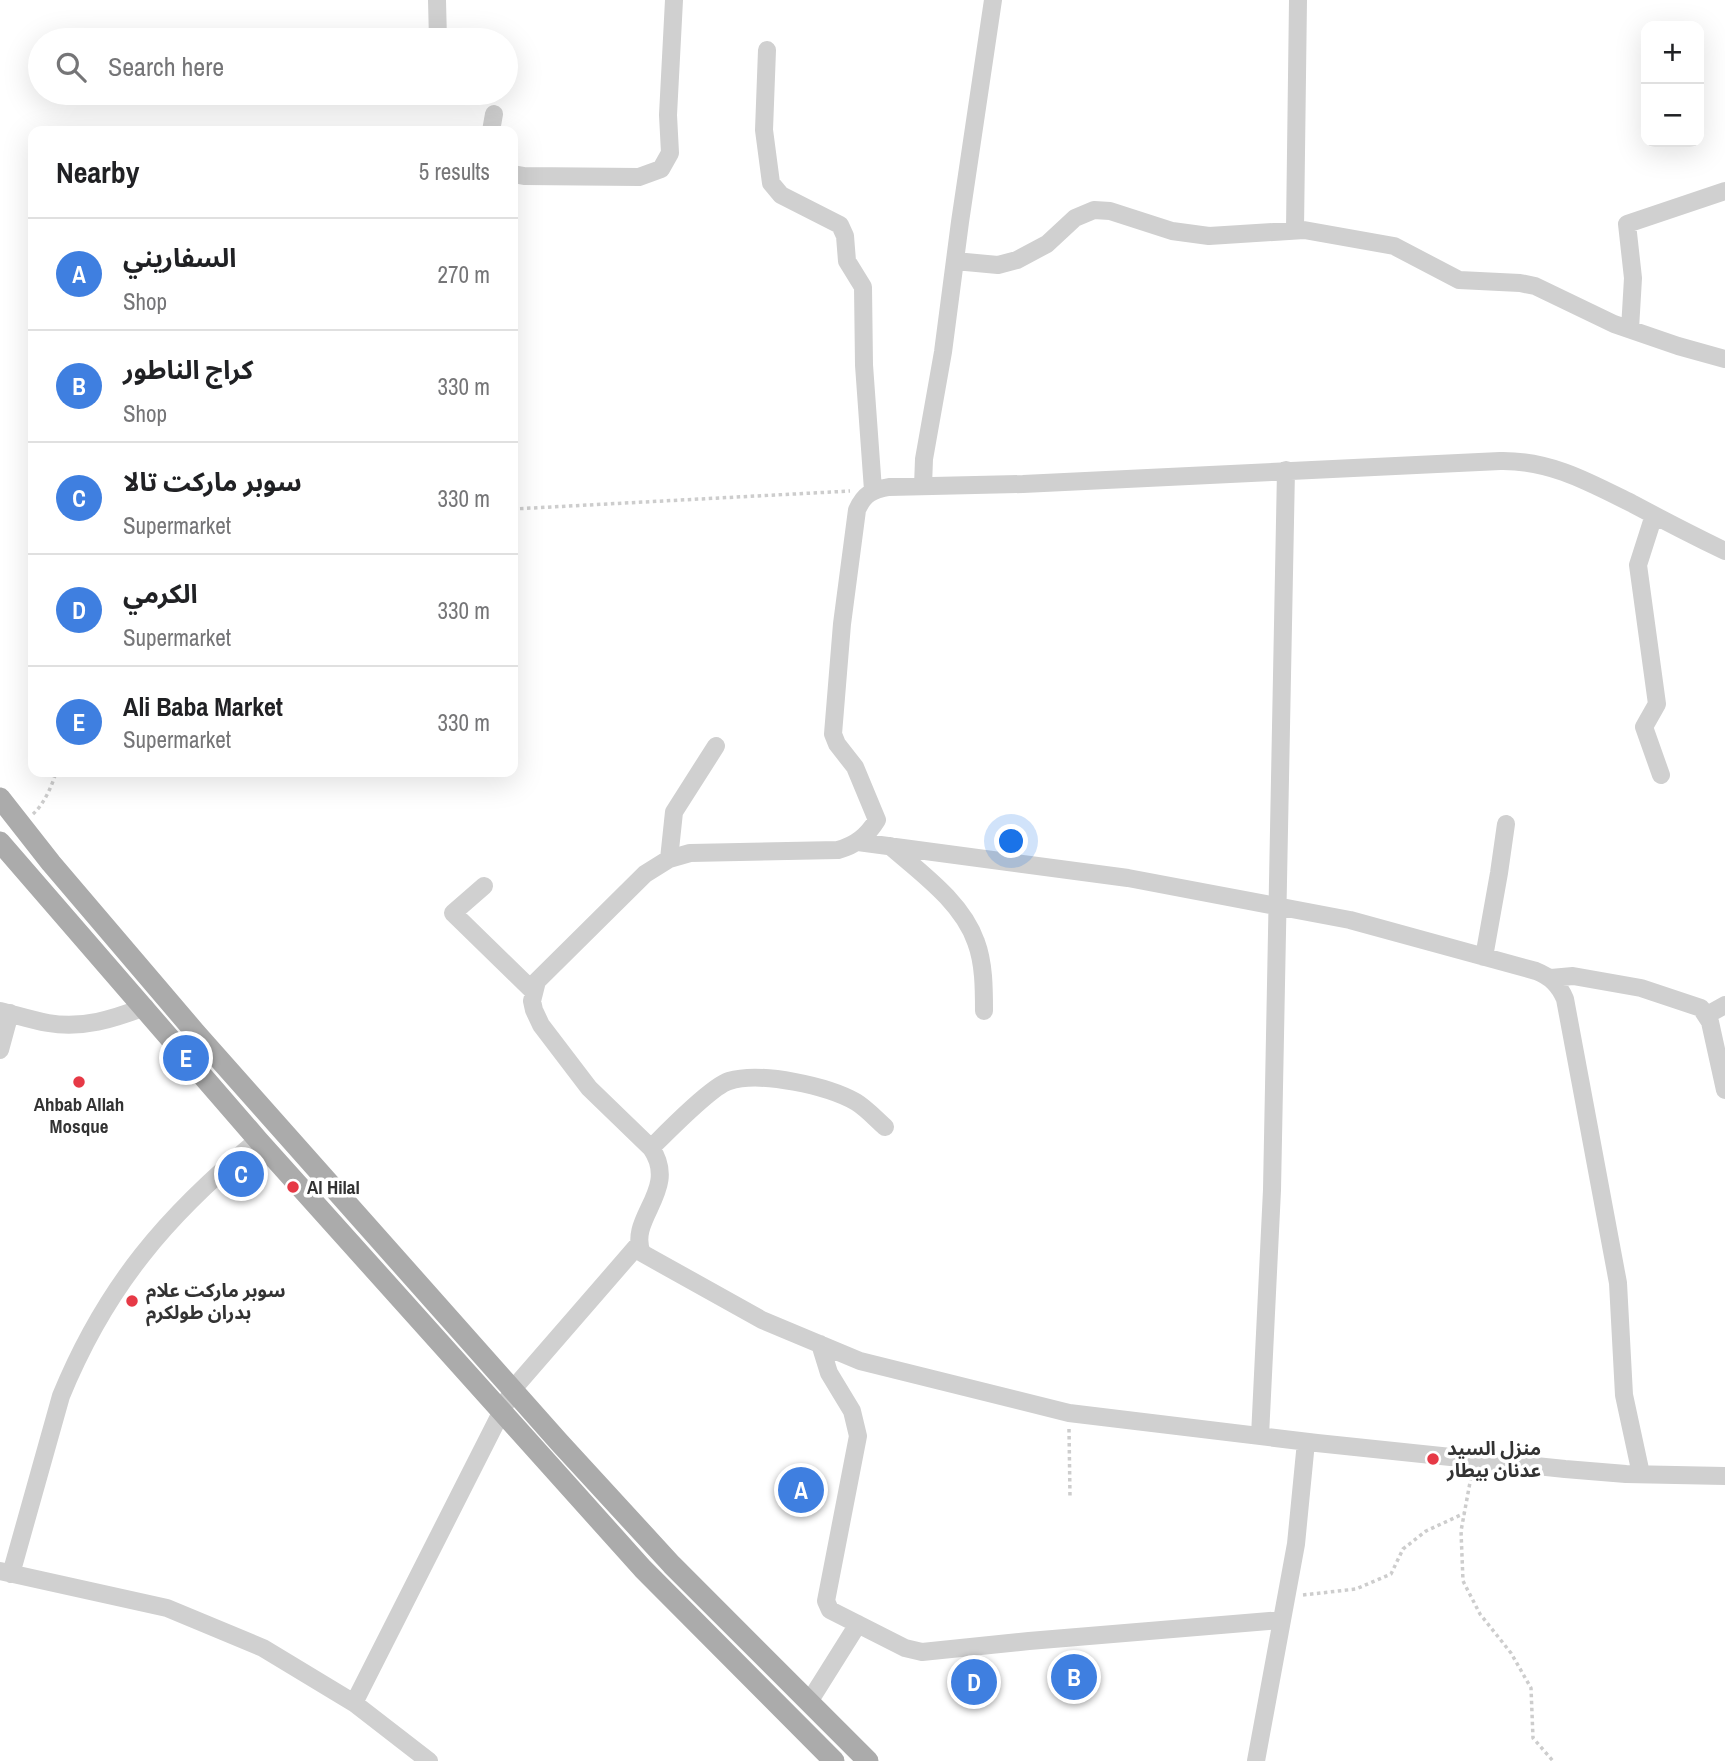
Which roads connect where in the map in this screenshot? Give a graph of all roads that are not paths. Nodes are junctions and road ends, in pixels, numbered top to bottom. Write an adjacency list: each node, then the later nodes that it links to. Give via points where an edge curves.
1 (437, 0): 5 (street)
2 (674, 0): 7 (street, via 670,149 664,165 639,177)
3 (993, 0): 10 (street)
4 (1298, 0): 9 (street)
5 (438, 28)
6 (767, 50): 15 (street, via 764,130 771,183 778,194 840,225 847,261 863,287)
7 (518, 175)
8 (1725, 191): 11 (street, via 1627,224 1633,278)
9 (1295, 229): 10 (street, via 1209,236 1094,210 1075,218 1047,244 1017,260 998,265); 11 (street, via 1394,246 1459,280 1535,286)
10 (955, 261): 14 (street)
11 (1630, 329): 12 (street)
12 (1725, 359)
13 (1286, 471): 14 (street); 16 (street, via 1528,462 1556,467); 27 (street)
14 (923, 486): 15 (street)
15 (873, 490): 23 (street, via 857,510 833,725 837,744 855,767 877,820)
16 (1654, 515): 17 (street); 19 (street, via 1638,565 1657,704 1644,727)
17 (1725, 551)
18 (716, 746): 25 (street, via 674,812)
19 (1661, 775)
20 (0, 798): 43 (main road, via 195,1032)
21 (1506, 824): 28 (street)
22 (0, 842): 32 (main road)
23 (858, 842): 24 (street); 25 (street, via 830,851 690,853)
24 (890, 846): 27 (street, via 1128,878); 33 (street, via 933,883 971,931 982,970)
25 (669, 859): 30 (street, via 645,874 537,981)
26 (484, 886): 30 (street, via 453,913)
27 (1276, 907): 28 (street, via 1350,920); 45 (street, via 1272,1190)
28 (1484, 957): 29 (street)
29 (1550, 978): 35 (street, via 1573,976 1641,988 1692,1004); 47 (street, via 1565,999 1618,1283 1624,1395)
30 (533, 991): 40 (street, via 534,1010 549,1036 589,1088)
31 (1725, 1005): 35 (street)
32 (145, 1007): 34 (street, via 79,1025 47,1023); 39 (main road)
33 (984, 1011)
34 (5, 1012): 36 (street)
35 (1707, 1015): 37 (street)
36 (0, 1050)
37 (1725, 1090)
38 (885, 1127): 40 (street, via 856,1102 817,1087 755,1078 728,1081)
39 (258, 1140): 44 (main road); 49 (street, via 172,1218 101,1314 61,1396)
40 (651, 1148): 41 (street, via 661,1175)
41 (638, 1245): 42 (street, via 647,1258 762,1320); 43 (street)
42 (820, 1344): 45 (street, via 860,1361 1069,1413); 51 (street, via 829,1373 852,1412 858,1436 826,1601 830,1610)
43 (513, 1388): 44 (street); 52 (main road, via 672,1565)
44 (501, 1409): 53 (street); 55 (main road, via 643,1569)
45 (1260, 1436): 46 (street)
46 (1306, 1441): 47 (street); 50 (street, via 1296,1544)
47 (1640, 1474): 48 (street)
48 (1725, 1476)
49 (6, 1573): 53 (street, via 167,1608 263,1648)
50 (1281, 1620): 51 (street, via 922,1652); 57 (street)
51 (858, 1624): 52 (street)
52 (809, 1702): 56 (main road)
53 (354, 1703): 54 (street)
54 (429, 1761)
55 (834, 1761)
56 (868, 1761)
57 (1256, 1761)

